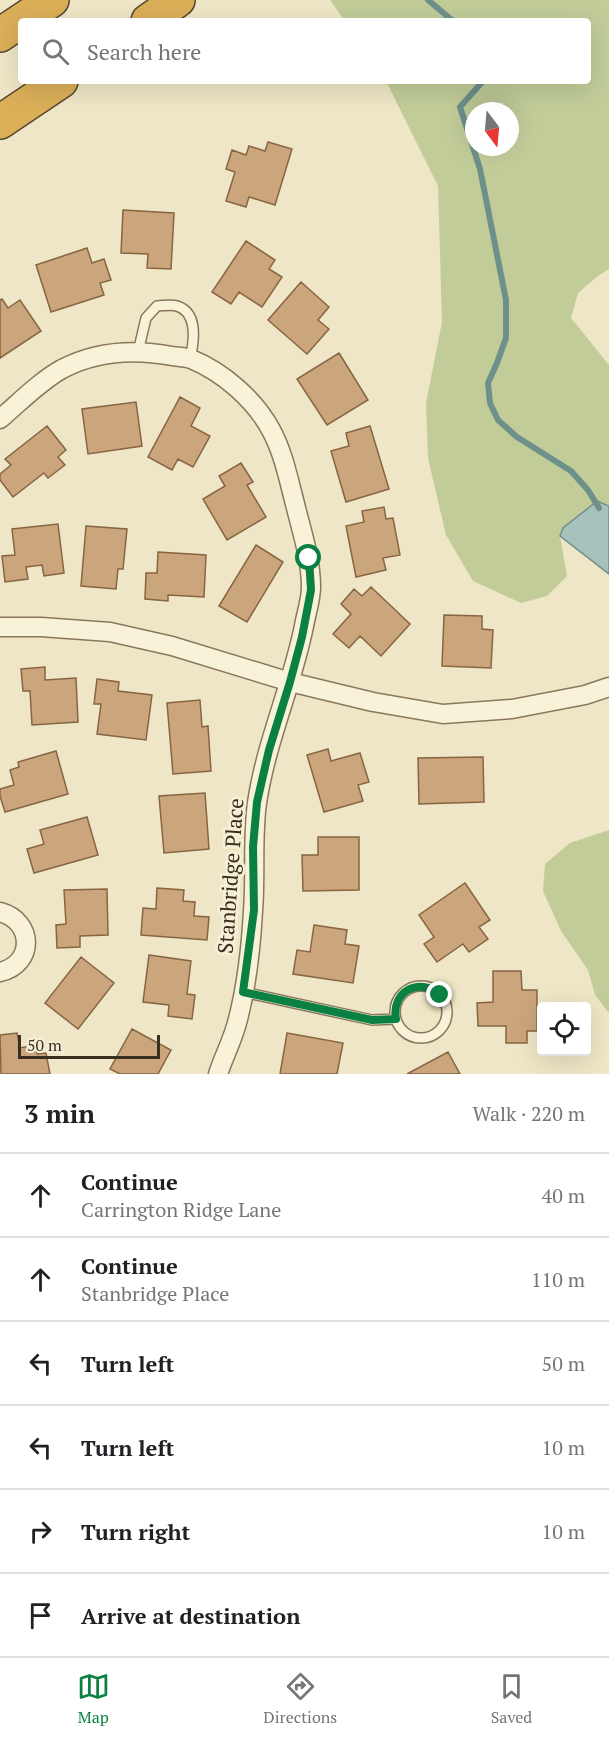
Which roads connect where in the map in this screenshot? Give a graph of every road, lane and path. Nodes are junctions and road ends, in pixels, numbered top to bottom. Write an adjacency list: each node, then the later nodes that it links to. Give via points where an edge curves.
1 (52, 0): 3 (highway)
2 (178, 0): 4 (highway)
3 (25, 18)
4 (152, 18)
5 (18, 23): 6 (highway)
6 (0, 35)
7 (57, 84): 8 (highway)
8 (0, 122)
9 (138, 352): 10 (street, Stanbridge Place); 10 (lane, via 146,318 157,306 177,306 189,314 194,330); 11 (street, Stanbridge Place, via 91,357 63,369 43,381)
10 (190, 359): 13 (street, Stanbridge Place, via 222,376 245,396 266,421 281,453 309,558 311,590)
11 (0, 419)
12 (0, 627): 13 (street, via 110,632 172,646)
13 (290, 682): 14 (street, via 443,714 512,709); 17 (street, Stanbridge Place, via 257,802 254,910)
14 (609, 687)
15 (0, 912): 16 (street, via 17,921 26,937 18,963)
16 (0, 972)
17 (243, 992): 18 (lane, via 372,1020); 19 (street, Stanbridge Place, via 238,1021)
18 (396, 1019): 18 (lane, via 407,1034 431,1036 445,1023 445,1002 430,988 412,988 397,1002)
19 (218, 1074)

